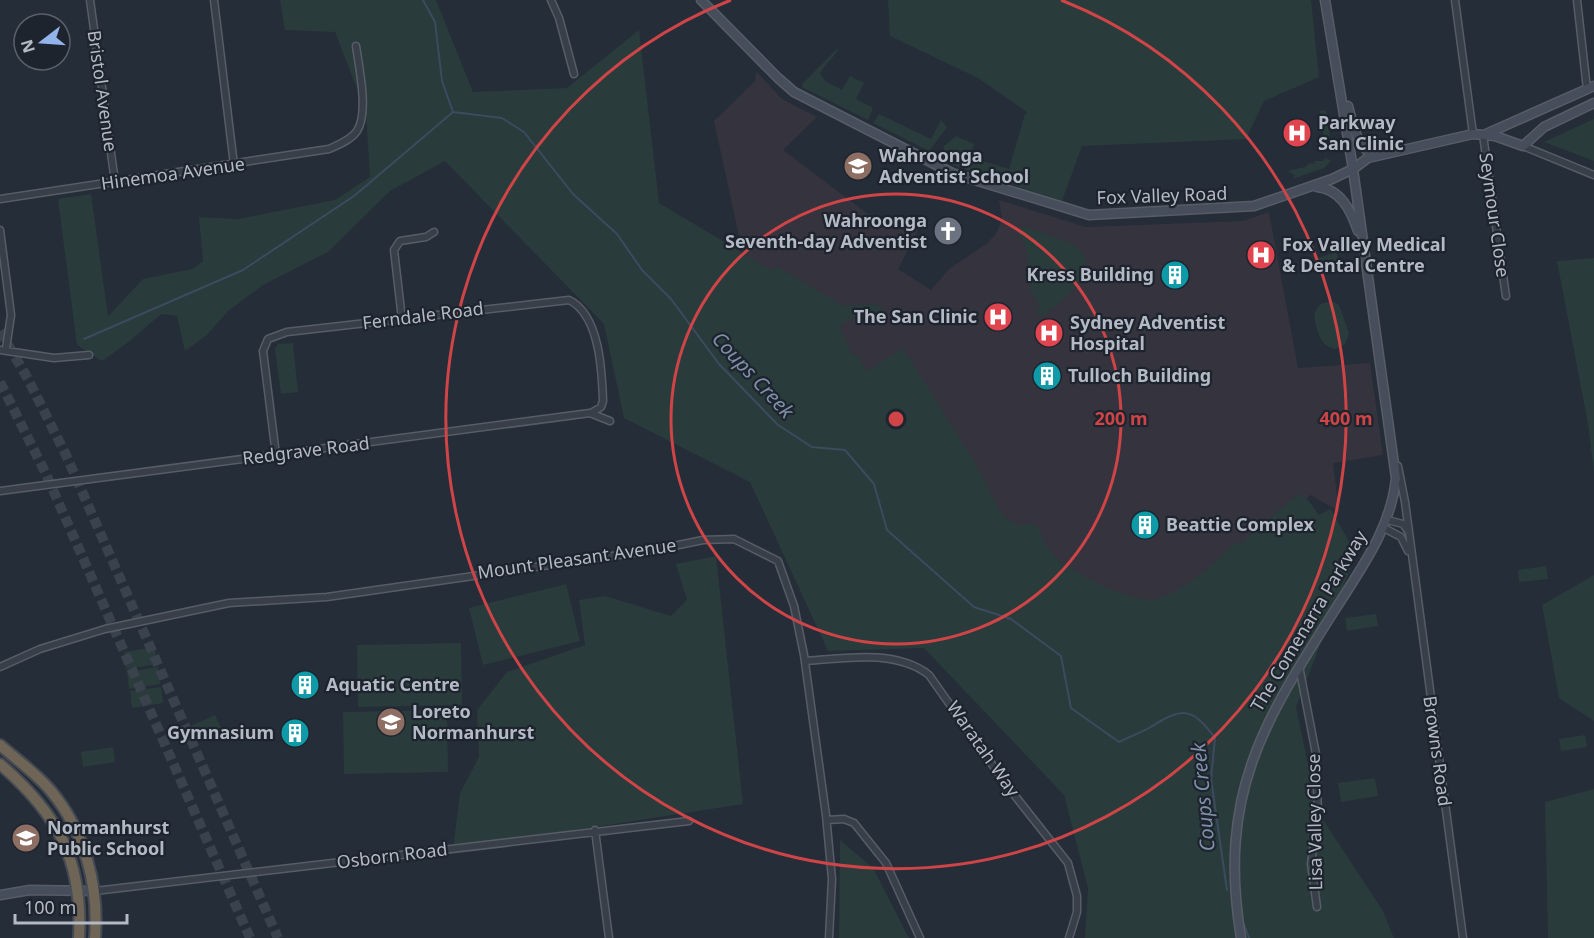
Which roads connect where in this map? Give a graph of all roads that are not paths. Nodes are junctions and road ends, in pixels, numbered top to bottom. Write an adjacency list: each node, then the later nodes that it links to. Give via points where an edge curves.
1 (90, 0): 19 (street, Bristol Avenue)
2 (214, 0): 16 (street)
3 (551, 0): 9 (street)
4 (701, 0): 20 (main road, Fox Valley Road, via 794,92 952,173 1075,212 1089,215 1243,209)
5 (1325, 0): 10 (main road, The Comenarra Parkway)
6 (1455, 0): 13 (street, Seymour Close)
7 (1577, 0): 11 (street)
8 (356, 46): 16 (street, Hinemoa Avenue, via 363,104 358,131 329,149)
9 (574, 74)
10 (1340, 85): 15 (main road, via 1357,136 1366,151); 17 (main road, The Comenarra Parkway)
11 (1590, 88): 13 (main road, Fox Valley Road)
12 (1594, 103): 14 (main road, via 1544,127)
13 (1480, 134): 14 (main road); 15 (main road, Fox Valley Road); 25 (street, Seymour Close)
14 (1523, 146): 18 (street)
15 (1375, 156): 17 (main road, Fox Valley Road)
16 (234, 165): 19 (street, Hinemoa Avenue)
17 (1353, 169): 20 (main road, Fox Valley Road); 24 (main road, The Comenarra Parkway)
18 (1594, 175)
19 (115, 182): 21 (street, Hinemoa Avenue)
20 (1314, 186): 24 (main road, via 1330,189 1342,200)
21 (0, 199)
22 (0, 230): 27 (street, via 11,315)
23 (434, 232): 26 (street, via 400,241 394,250)
24 (1364, 247): 31 (main road, The Comenarra Parkway)
25 (1506, 296)
26 (402, 319): 29 (street, Ferndale Road, via 556,300 574,302 590,325 596,347 603,401 601,407); 32 (street, Ferndale Road, via 287,332 268,339 264,358)
27 (3, 350): 28 (street, via 54,358)
28 (89, 355)
29 (590, 413): 30 (street, Redgrave Road); 32 (street, Redgrave Road)
30 (610, 421)
31 (1393, 448): 34 (main road, The Comenarra Parkway, via 1396,478); 35 (street, Browns Road)
32 (276, 455): 33 (street, Redgrave Road)
33 (0, 491)
34 (1386, 524): 35 (street, via 1403,524); 36 (street, Browns Road, via 1401,537); 38 (main road, The Comenarra Parkway, via 1360,572)
35 (1409, 533): 36 (street, Browns Road)
36 (1411, 563): 56 (street, Browns Road)
37 (805, 661): 39 (street, Mount Pleasant Avenue, via 794,606 778,561 734,539 703,540 327,597 228,603 105,629 40,649); 42 (street, Mount Pleasant Avenue); 54 (street, Waratah Way, via 880,658 921,668 930,675 1008,787 1068,863 1077,896)
38 (1299, 665): 48 (street, Lisa Valley Close, via 1316,754 1318,816 1311,864); 55 (main road, The Comenarra Parkway, via 1262,733 1248,771 1235,840)
39 (0, 667)
40 (0, 745): 46 (highway, via 51,790 70,818 86,855)
41 (0, 764): 45 (highway, via 30,791 56,825 68,849)
42 (827, 820): 52 (street, Mount Pleasant Avenue, via 832,879); 53 (street, via 844,819 854,824 886,863)
43 (689, 821): 44 (street, Osborn Road)
44 (595, 830): 46 (street, Osborn Road); 51 (street)
45 (78, 891): 46 (main road); 47 (main road, via 30,890); 49 (highway)
46 (95, 891): 50 (highway)
47 (0, 895)
48 (1317, 907)
49 (79, 938)
50 (95, 938)
51 (609, 938)
52 (829, 938)
53 (920, 938)
54 (1069, 938)
55 (1241, 938)
56 (1463, 938)

